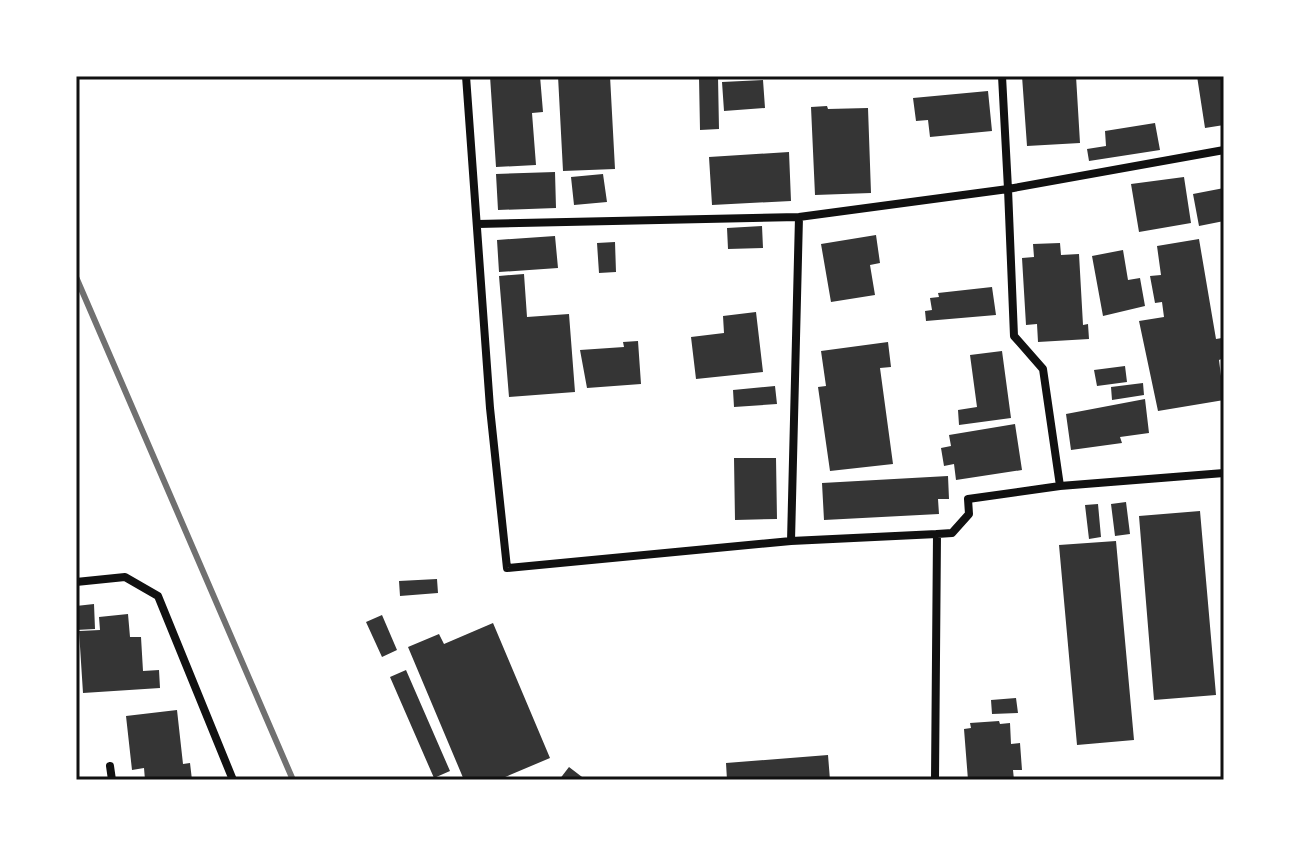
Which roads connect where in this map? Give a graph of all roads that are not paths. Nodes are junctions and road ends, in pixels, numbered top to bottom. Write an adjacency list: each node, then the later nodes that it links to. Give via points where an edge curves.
1 (466, 76): 6 (street)
2 (1002, 76): 4 (street)
3 (1224, 150): 4 (street)
4 (1008, 189): 5 (street); 8 (street, via 1014,336 1043,369)
5 (799, 217): 6 (street); 10 (street)
6 (478, 224): 10 (street, via 507,568)
7 (1224, 473): 8 (street)
8 (1060, 486): 9 (street, via 968,499 969,514 952,533)
9 (937, 534): 10 (street); 15 (street)
10 (791, 541)
11 (76, 582): 14 (street, via 125,577 158,596)
12 (110, 766): 13 (street)
13 (112, 780)
14 (233, 780)
15 (935, 780)

